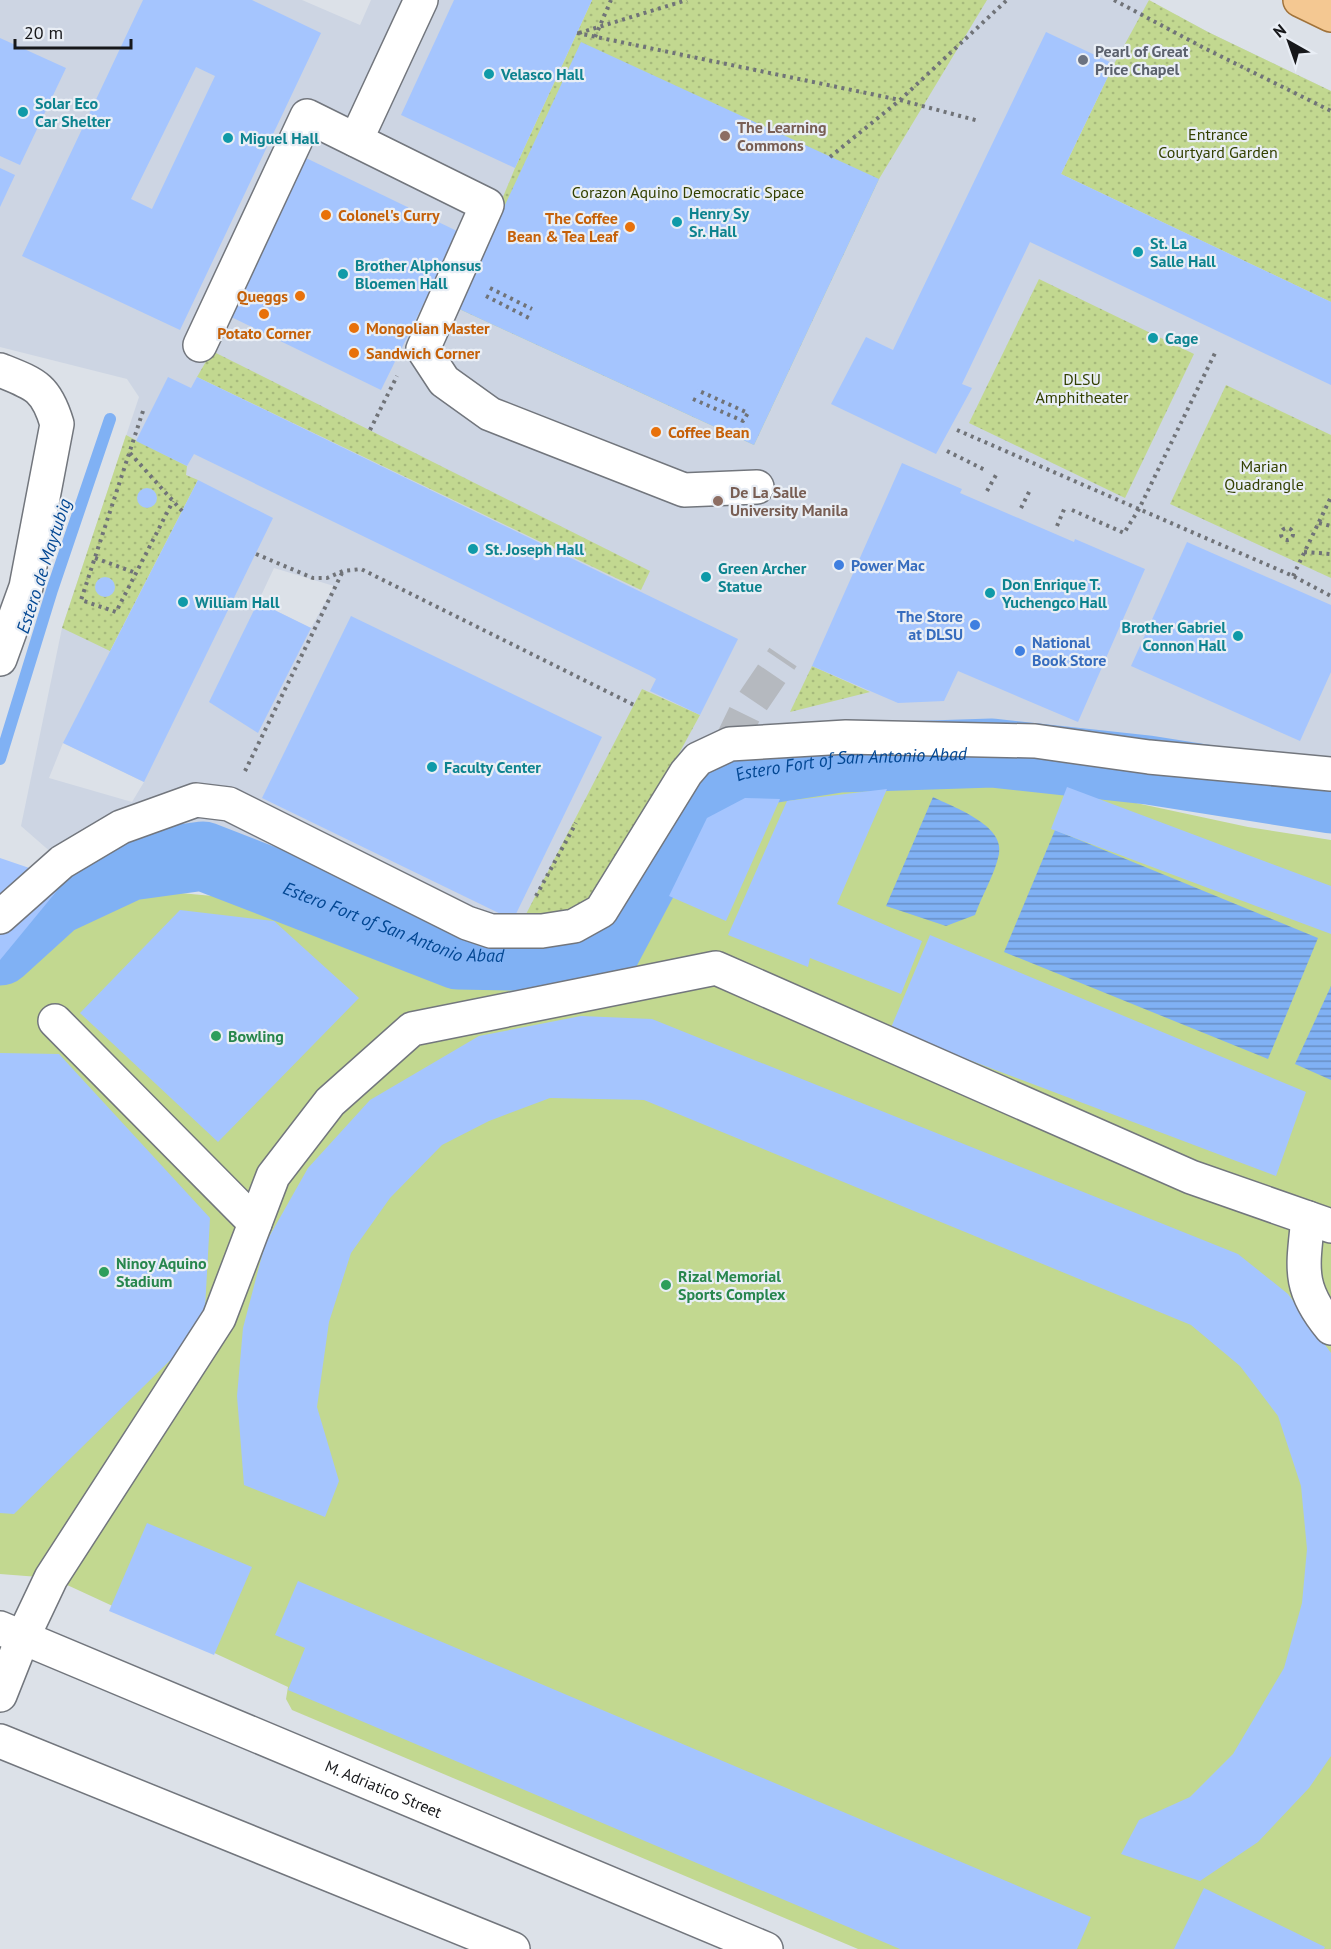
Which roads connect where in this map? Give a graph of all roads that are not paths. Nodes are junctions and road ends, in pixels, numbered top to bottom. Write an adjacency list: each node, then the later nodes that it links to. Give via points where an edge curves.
1 (421, 0): 4 (street)
2 (1300, 0): 3 (main road)
3 (1331, 15)
4 (356, 140): 5 (street, via 307,116); 7 (street, via 487,205 423,349 444,381 490,414 684,490)
5 (200, 345)
6 (0, 370): 8 (street, via 36,384 50,401 57,424 26,587)
7 (757, 487)
8 (0, 659)
9 (1331, 774): 10 (street, via 1149,757 1035,741 846,737 730,744 698,759 686,773 601,911 574,926 542,931 491,931 467,923 229,804 196,800 121,827 62,862)
10 (0, 917)
11 (55, 1022): 13 (street)
12 (1319, 1222): 13 (street, via 1191,1177 716,968 412,1029 330,1102 273,1176); 14 (street, via 1303,1274 1314,1306)
13 (255, 1223): 15 (street, via 219,1318 51,1578)
14 (1331, 1328)
15 (11, 1633): 16 (street); 19 (street, M. Adriatico Street)
16 (0, 1695)
17 (0, 1741): 18 (street)
18 (513, 1949)
19 (766, 1949)

